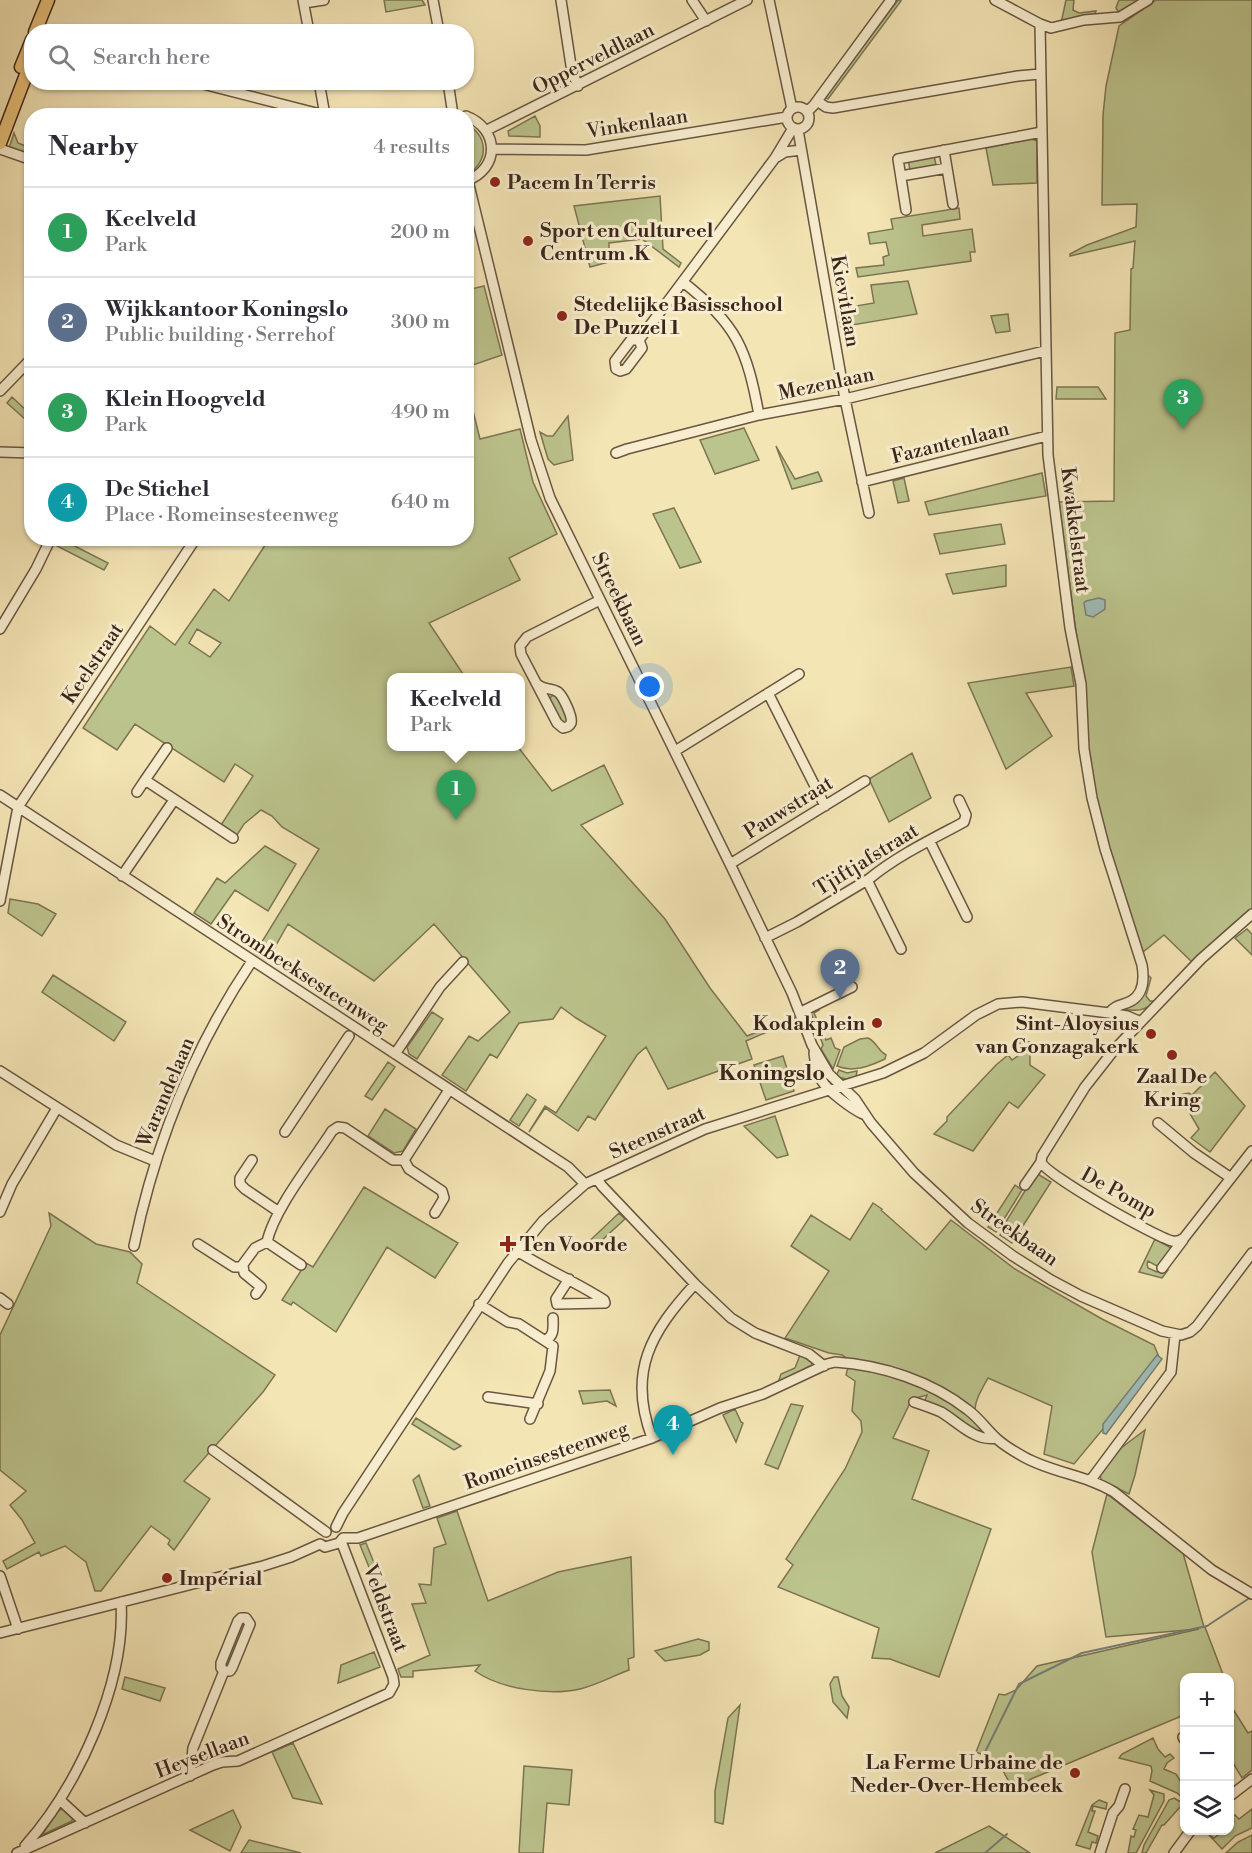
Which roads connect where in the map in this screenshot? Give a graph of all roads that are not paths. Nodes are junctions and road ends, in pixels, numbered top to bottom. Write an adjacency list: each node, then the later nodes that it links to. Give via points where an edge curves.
1 (48, 0): 14 (main road)
2 (56, 0): 15 (main road)
3 (324, 0): 12 (street)
4 (433, 0): 17 (street)
5 (561, 0): 22 (street)
6 (692, 0): 13 (street)
7 (747, 0): 13 (street, Opperveldlaan)
8 (769, 0): 30 (street)
9 (891, 0): 26 (street)
10 (995, 0): 18 (street)
11 (1148, 0): 18 (street, via 1116,17 1052,28)
12 (304, 2): 16 (street)
13 (706, 21): 22 (street, Opperveldlaan)
14 (38, 24)
15 (46, 24)
16 (308, 24)
17 (438, 24)
18 (1040, 24): 20 (street, Kwakkelstraat)
19 (24, 61): 34 (main road)
20 (1040, 74): 26 (street, via 833,108); 37 (street, Kwakkelstraat)
21 (24, 81): 38 (main road)
22 (578, 86): 36 (street, Opperveldlaan)
23 (227, 90): 27 (street)
24 (321, 90): 28 (street)
25 (449, 90): 29 (street)
26 (817, 101): 31 (street)
27 (298, 108)
28 (325, 108)
29 (452, 108)
30 (792, 109): 31 (street, via 800,107); 32 (street)
31 (807, 112): 35 (street, via 807,124)
32 (787, 117): 35 (street, via 788,125); 39 (street, Vinkenlaan, via 586,150)
33 (474, 120): 36 (street)
34 (0, 124)
35 (795, 129): 41 (street, Kievitlaan); 44 (street)
36 (487, 130): 39 (street)
37 (1042, 132): 42 (street); 53 (street, Kwakkelstraat)
38 (0, 143)
39 (492, 148): 47 (street, Streekbaan, via 485,169)
40 (0, 149): 43 (street)
41 (801, 150): 44 (street); 56 (street, Kievitlaan)
42 (944, 150): 45 (street); 46 (street, via 898,159)
43 (24, 157)
44 (775, 158): 51 (street)
45 (947, 168): 46 (street); 48 (street)
46 (901, 176): 50 (street)
47 (474, 178)
48 (953, 204)
49 (474, 209): 66 (street, Streekbaan, via 541,474)
50 (906, 210)
51 (683, 282): 52 (street); 57 (street, via 714,308 736,337 745,354)
52 (639, 340)
53 (1045, 351): 56 (street, Mezenlaan); 58 (street, Kwakkelstraat)
54 (24, 366): 55 (street)
55 (0, 392)
56 (845, 399): 57 (street, Mezenlaan); 62 (street, Kievitlaan)
57 (759, 416): 61 (street, Mezenlaan)
58 (1047, 436): 62 (street, Fazantenlaan); 95 (street, Kwakkelstraat, via 1070,628 1081,684 1090,791 1142,968 1137,996)
59 (0, 452): 60 (street)
60 (24, 453)
61 (616, 453)
62 (862, 482): 63 (street, Kievitlaan)
63 (869, 513)
64 (47, 546): 67 (street)
65 (191, 546): 80 (street, Keelstraat)
66 (600, 600): 69 (street, via 521,642 520,650); 72 (street, Streekbaan)
67 (0, 629)
68 (799, 674): 70 (street)
69 (536, 683): 69 (street, via 558,726 568,726 571,717 561,695)
70 (768, 693): 72 (street); 79 (street)
71 (167, 748): 73 (street)
72 (675, 751): 83 (street, Streekbaan)
73 (145, 780): 75 (street); 77 (street)
74 (865, 781): 79 (street, Pauwstraat)
75 (137, 792)
76 (0, 795): 80 (street, Strombeeksesteenweg)
77 (174, 800): 81 (street); 84 (street)
78 (959, 800): 82 (street, Tjiftjafstraat, via 966,815 964,822)
79 (825, 806): 83 (street, Pauwstraat)
80 (18, 807): 84 (street, Strombeeksesteenweg); 86 (street)
81 (233, 838)
82 (930, 842): 85 (street, Tjiftjafstraat); 88 (street)
83 (730, 864): 89 (street, Streekbaan)
84 (122, 876): 91 (street, Strombeeksesteenweg)
85 (867, 880): 89 (street, Tjiftjafstraat); 90 (street)
86 (0, 901)
87 (1252, 914): 96 (street, via 1201,959)
88 (967, 917)
89 (765, 938): 94 (street, Streekbaan)
90 (901, 949)
91 (252, 961): 99 (street, Strombeeksesteenweg); 111 (street, Warandelaan, via 192,1068)
92 (463, 962): 99 (street, via 440,987)
93 (852, 987): 94 (street)
94 (801, 1012): 98 (street, Streekbaan)
95 (1109, 1013): 96 (street, Steenstraat); 101 (street, Steenstraat, via 1022,1002 998,1004 915,1058)
96 (1141, 1022): 112 (street, via 1095,1073)
97 (349, 1036): 107 (street, Strombeeksesteenweg)
98 (812, 1045): 101 (street, Streekbaan, via 828,1074); 102 (street, Streekbaan, via 820,1077)
99 (395, 1054): 103 (street, Strombeeksesteenweg)
100 (0, 1071): 104 (street)
101 (842, 1086): 102 (street, Steenstraat); 105 (street, Streekbaan)
102 (830, 1089): 105 (street, Streekbaan); 114 (street, Steenstraat, via 705,1129)
103 (449, 1090): 110 (street); 115 (street, Strombeeksesteenweg, via 568,1167)
104 (57, 1108): 111 (street, via 116,1145); 117 (street)
105 (865, 1114): 134 (street, Streekbaan, via 914,1173 989,1240 1066,1288)
106 (1158, 1123): 113 (street)
107 (285, 1132)
108 (1252, 1151): 113 (street)
109 (252, 1160): 118 (street, via 240,1184)
110 (404, 1160): 118 (street, via 393,1160 345,1128 335,1129); 119 (street, via 409,1169 442,1191 444,1198)
111 (155, 1161): 123 (street, Warandelaan)
112 (1041, 1162): 116 (street); 120 (street, De Pomp, via 1077,1191 1155,1233 1173,1242)
113 (1231, 1178): 120 (street)
114 (597, 1179): 115 (street, Steenstraat); 130 (street)
115 (585, 1184): 124 (street, Steenstraat, via 556,1208)
116 (1025, 1185)
117 (0, 1212)
118 (279, 1212): 121 (street)
119 (435, 1213)
120 (1185, 1238): 128 (street)
121 (267, 1242): 126 (street, via 255,1248); 127 (street)
122 (198, 1244): 126 (street, via 234,1268)
123 (134, 1246)
124 (517, 1251): 129 (street); 132 (street, Steenstraat)
125 (1252, 1253): 134 (street, via 1197,1326 1186,1334)
126 (243, 1265): 131 (street, via 244,1273 261,1287)
127 (301, 1265)
128 (1162, 1268)
129 (569, 1279): 129 (street, via 604,1300 605,1303 557,1304 556,1299)
130 (695, 1284): 136 (street, via 742,1326 809,1354); 141 (street, via 661,1325 647,1356 642,1402)
131 (256, 1294)
132 (479, 1304): 135 (street); 145 (street, Steenstraat)
133 (553, 1318): 135 (street, via 553,1334)
134 (1175, 1335): 144 (street, via 1171,1372)
135 (545, 1340): 139 (street, via 553,1348 550,1371)
136 (824, 1366): 141 (street, Romeinsesteenweg); 142 (street, via 856,1364 898,1374 959,1404)
137 (488, 1397): 139 (street)
138 (914, 1402): 142 (street, via 939,1411 978,1436)
139 (538, 1404): 140 (street)
140 (530, 1419)
141 (652, 1438): 147 (street, Romeinsesteenweg, via 358,1538)
142 (996, 1438): 144 (street, via 1031,1460)
143 (213, 1450): 146 (street)
144 (1090, 1481): 150 (street, via 1125,1499 1212,1570)
145 (336, 1527): 146 (street); 147 (street, via 342,1530)
146 (326, 1532): 148 (street)
147 (342, 1540): 148 (street, Romeinsesteenweg, via 325,1547); 155 (street, Veldstraat, via 393,1677)
148 (320, 1544): 151 (street, Romeinsesteenweg, via 263,1566)
149 (0, 1576): 152 (street)
150 (1252, 1594)
151 (121, 1602): 152 (street, Romeinsesteenweg); 160 (street, via 118,1647 108,1695 94,1733)
152 (18, 1629): 153 (street, Romeinsesteenweg)
153 (0, 1634)
154 (224, 1671): 154 (street, via 221,1663 238,1621 244,1617 249,1626 232,1668); 156 (street, via 193,1748)
155 (392, 1688): 156 (street, Heysellaan, via 380,1698 238,1761 219,1763)
156 (190, 1776): 161 (street, Heysellaan)
157 (1252, 1779): 159 (street)
158 (1125, 1789): 164 (street)
159 (1234, 1793)
160 (60, 1800): 161 (street); 163 (street)
161 (85, 1823): 163 (street, Heysellaan)
162 (1187, 1835): 165 (street)
163 (20, 1852)
164 (1101, 1853)
165 (1174, 1853)

